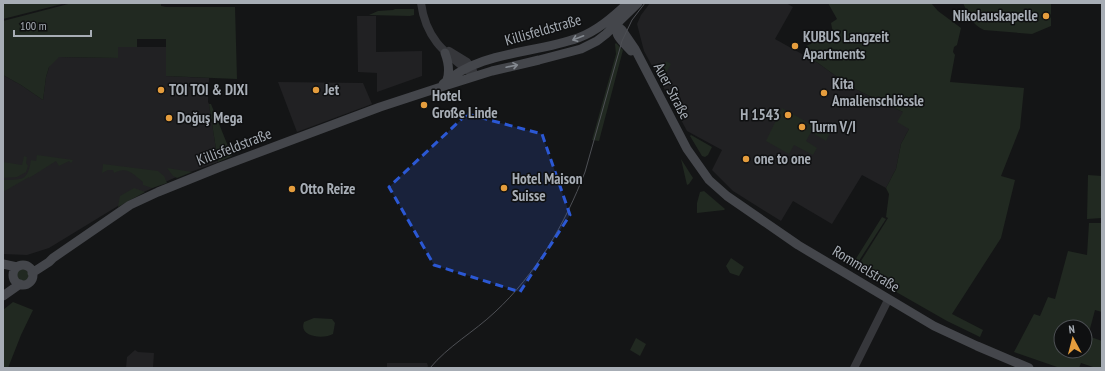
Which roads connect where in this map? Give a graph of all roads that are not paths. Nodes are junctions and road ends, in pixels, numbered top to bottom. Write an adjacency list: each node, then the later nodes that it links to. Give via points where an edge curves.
1 (421, 3): 7 (street, via 423,16)
2 (628, 3): 5 (main road)
3 (635, 3): 5 (main road)
4 (638, 3): 5 (main road)
5 (614, 21): 6 (main road); 8 (main road, Killisfeldstraße, via 597,41); 10 (main road, Auer Straße, via 629,39); 11 (main road, Killisfeldstraße, one-way to 11, via 571,40 482,61)
6 (617, 36): 8 (main road, via 595,49); 10 (main road)
7 (435, 39): 9 (street); 11 (street, via 468,62)
8 (574, 52): 12 (main road, Killisfeldstraße, one-way to 8)
9 (445, 53): 11 (street); 13 (main road, via 449,75)
10 (641, 62): 15 (main road, Auer Straße, via 684,144)
11 (468, 67): 12 (street); 13 (main road, Killisfeldstraße)
12 (475, 76): 14 (main road, Killisfeldstraße)
13 (447, 80): 14 (main road, Killisfeldstraße)
14 (438, 88): 18 (main road, Killisfeldstraße, via 380,107 158,192 130,205 49,262)
15 (703, 172): 21 (main road, Rommelstraße, via 726,196)
16 (3, 264): 19 (main road)
17 (3, 268): 19 (main road)
18 (31, 270): 19 (main road, via 22,265); 19 (main road, Killisfeldstraße, via 30,281 26,284)
19 (16, 276): 20 (main road)
20 (3, 295)
21 (888, 300): 22 (street); 23 (main road, Rommelstraße, via 934,326)
22 (854, 368)
23 (1029, 368)

